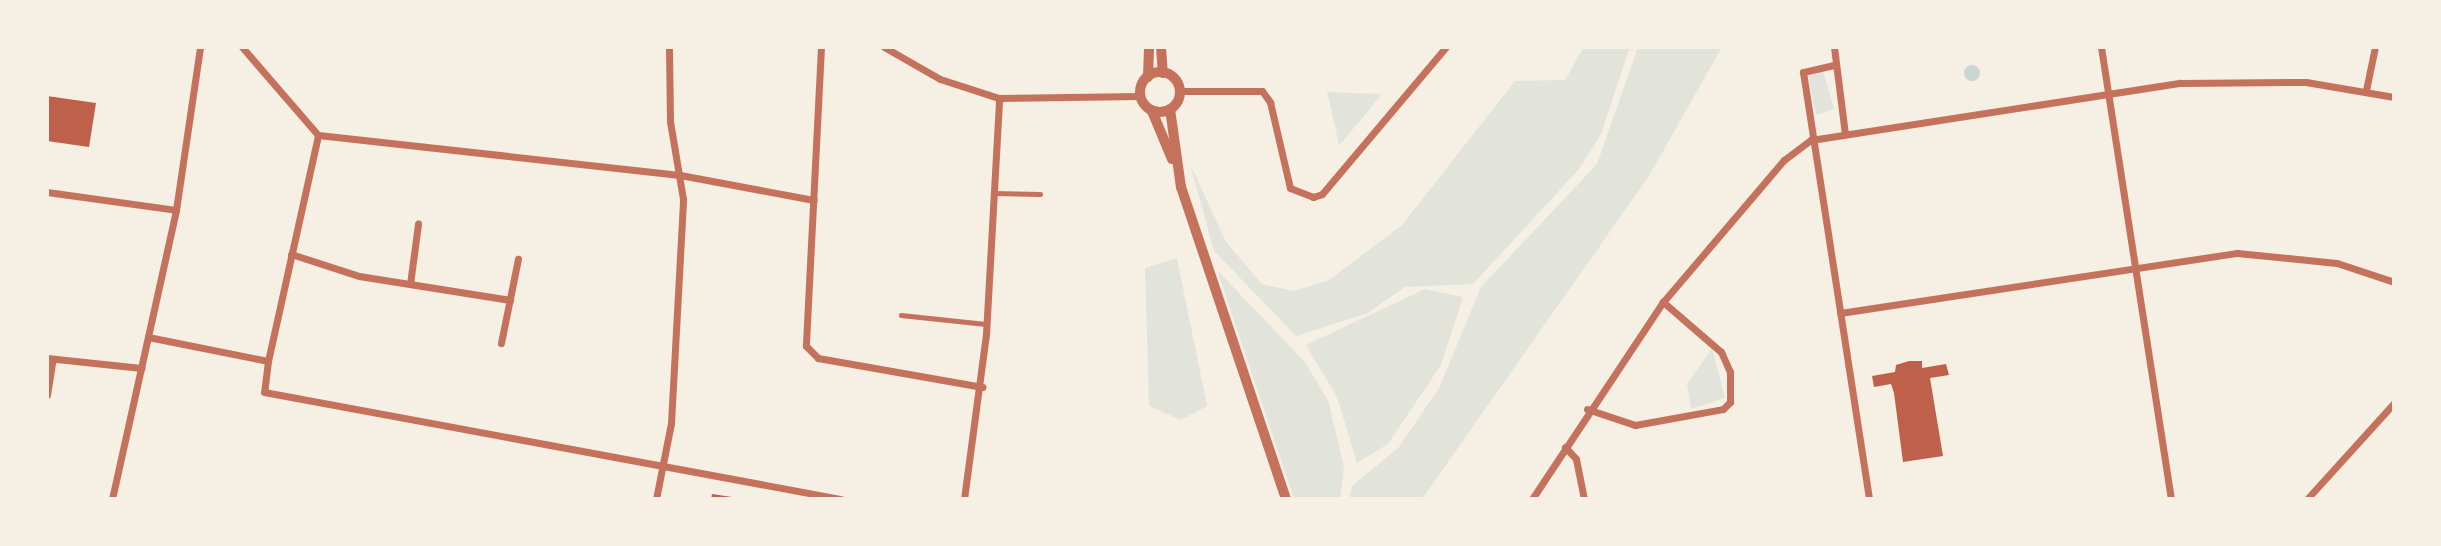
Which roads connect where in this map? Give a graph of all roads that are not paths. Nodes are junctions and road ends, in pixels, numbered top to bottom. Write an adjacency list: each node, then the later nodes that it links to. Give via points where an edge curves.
1 (200, 47): 32 (street)
2 (242, 47): 24 (street)
3 (669, 47): 27 (street, via 670,121)
4 (821, 47): 31 (street)
5 (884, 47): 20 (street, via 940,79)
6 (1149, 47): 14 (street)
7 (1161, 47): 13 (street)
8 (1446, 47): 16 (street, via 1322,194 1313,197 1290,188 1270,102 1262,91)
9 (1834, 47): 12 (street)
10 (2101, 47): 17 (street)
11 (2375, 47): 15 (street)
12 (1834, 65): 23 (street); 25 (street, via 1803,72)
13 (1163, 73): 14 (street); 16 (street)
14 (1148, 77): 18 (street)
15 (2366, 90): 17 (street, via 2240,80); 19 (street)
16 (1180, 91): 21 (street)
17 (2107, 94): 23 (street); 36 (street)
18 (1140, 96): 20 (street); 22 (street)
19 (2394, 97)
20 (999, 98): 29 (street)
21 (1170, 109): 22 (street); 26 (street)
22 (1152, 111): 26 (street)
23 (1845, 134): 25 (street)
24 (318, 135): 27 (street); 34 (street)
25 (1811, 140): 40 (street, via 1784,160); 41 (street)
26 (1174, 161): 61 (street)
27 (680, 176): 31 (street); 54 (street, via 671,423)
28 (47, 192): 32 (street)
29 (992, 193): 30 (lane); 43 (street)
30 (1040, 194)
31 (814, 200): 49 (street, via 810,353)
32 (176, 210): 44 (street)
33 (418, 225): 38 (street)
34 (291, 254): 38 (street); 47 (street)
35 (518, 259): 39 (street)
36 (2134, 265): 37 (street, via 2192,256 2281,254); 41 (street); 65 (street)
37 (2394, 282)
38 (410, 284): 39 (street)
39 (510, 300): 45 (street)
40 (1663, 302): 52 (street); 52 (street, via 1721,352 1730,372 1730,402 1723,409 1635,425)
41 (1840, 313): 64 (street)
42 (901, 315): 43 (lane)
43 (987, 324): 49 (street)
44 (148, 337): 47 (street); 48 (street)
45 (501, 343)
46 (50, 358): 48 (street); 50 (street)
47 (268, 361): 54 (street, via 264,393)
48 (141, 368): 56 (street)
49 (982, 387): 60 (street)
50 (47, 395)
51 (2394, 403): 66 (street)
52 (1587, 409): 53 (street)
53 (1564, 447): 62 (street); 63 (street, via 1576,459)
54 (659, 464): 55 (street); 57 (street)
55 (781, 487): 58 (street); 59 (street)
56 (112, 499)
57 (656, 499)
58 (779, 499)
59 (841, 499)
60 (964, 499)
61 (1286, 499)
62 (1532, 499)
63 (1584, 499)
64 (1869, 499)
65 (2171, 499)
66 (2307, 499)

